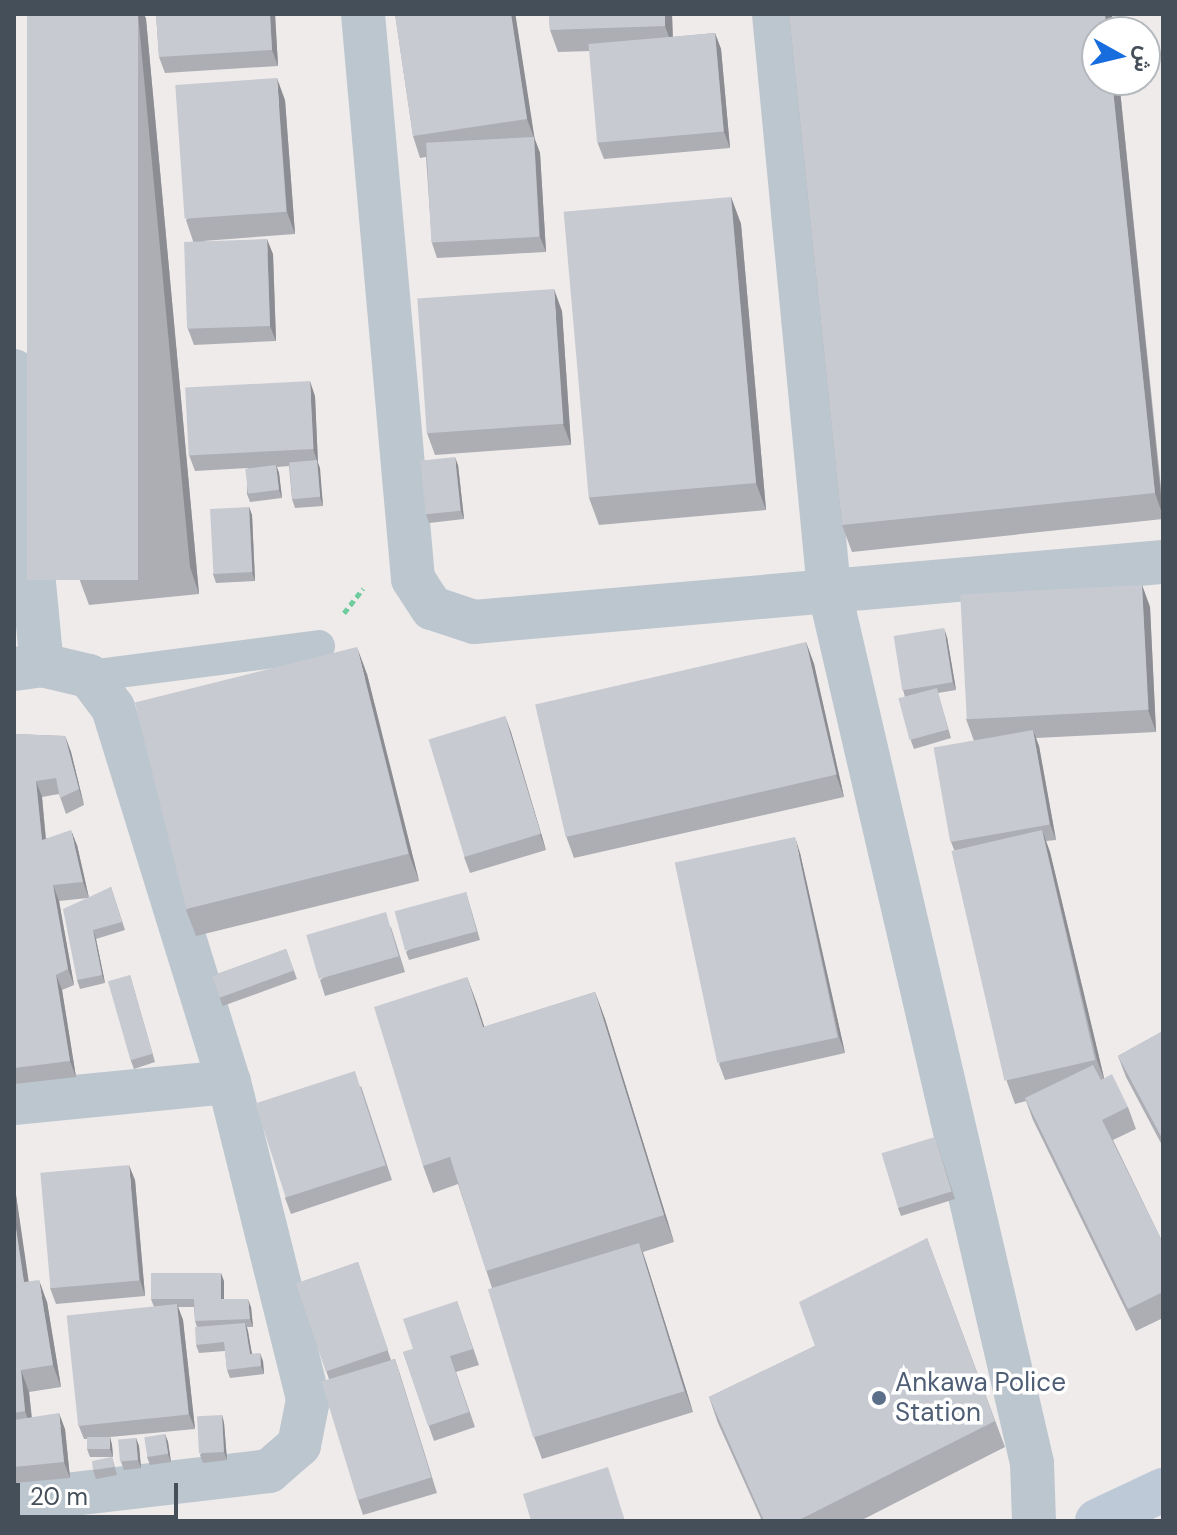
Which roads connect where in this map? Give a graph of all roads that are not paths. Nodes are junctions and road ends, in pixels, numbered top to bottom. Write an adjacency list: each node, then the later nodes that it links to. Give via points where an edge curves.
1 (363, 14): 5 (street, via 413,579 432,608 474,622)
2 (774, 14): 5 (street)
3 (14, 371): 7 (street)
4 (1163, 562): 5 (street)
5 (829, 589): 13 (street, via 1032,1463)
6 (319, 646): 8 (lane)
7 (28, 667): 8 (street)
8 (89, 676): 9 (street, via 113,708)
9 (229, 1082): 10 (street); 12 (street, via 308,1400 299,1445 269,1471)
10 (14, 1103)
11 (1163, 1490): 14 (street)
12 (14, 1501)
13 (1034, 1521)
14 (1097, 1521)

